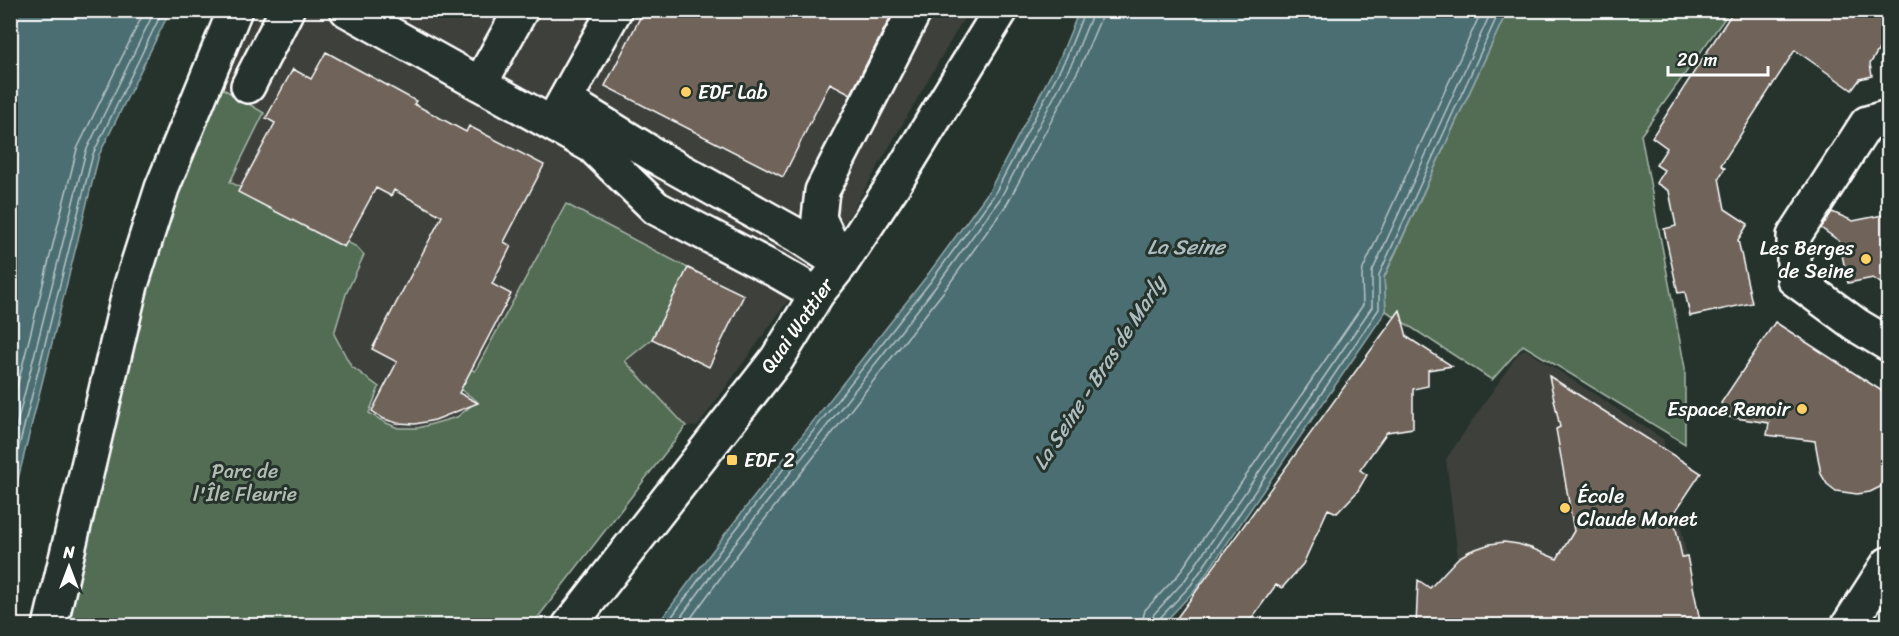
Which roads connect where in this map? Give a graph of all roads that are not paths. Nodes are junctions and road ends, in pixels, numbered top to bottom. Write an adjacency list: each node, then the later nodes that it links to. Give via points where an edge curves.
1 (234, 10): 17 (street, via 162,188 130,285)
2 (287, 10): 9 (street)
3 (347, 10): 8 (street)
4 (521, 10): 8 (street)
5 (615, 10): 10 (street)
6 (915, 10): 12 (street, via 822,191 819,218)
7 (1001, 10): 12 (street, Quai Wattier)
8 (480, 84): 10 (street)
9 (248, 86)
10 (558, 112): 12 (street, via 662,160); 13 (street, via 656,208)
11 (1888, 117): 14 (street, via 1867,123 1794,236 1794,279)
12 (841, 264): 13 (street, Quai Wattier)
13 (817, 294): 18 (street, Quai Wattier, via 777,359)
14 (1888, 344)
15 (1888, 564): 19 (street)
16 (1888, 578): 20 (street, via 1880,606)
17 (50, 626)
18 (569, 626)
19 (1848, 626)
20 (1867, 626)

